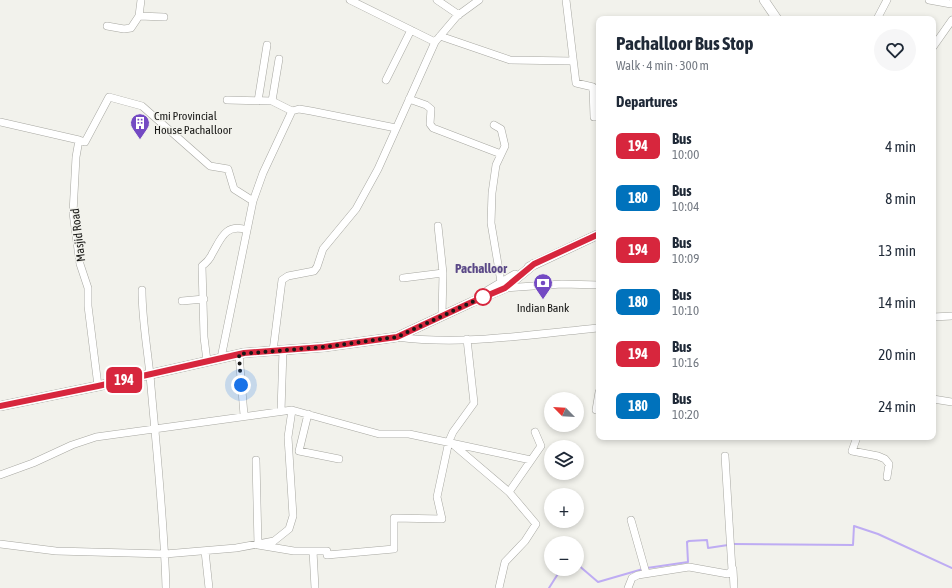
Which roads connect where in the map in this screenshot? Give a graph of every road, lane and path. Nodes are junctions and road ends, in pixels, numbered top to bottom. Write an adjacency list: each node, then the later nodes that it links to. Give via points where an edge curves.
1 (141, 0): 11 (street)
2 (350, 0): 17 (street)
3 (437, 0): 10 (street)
4 (479, 0): 10 (street)
5 (566, 0): 22 (street)
6 (764, 0): 12 (main road)
7 (887, 0): 13 (street)
8 (930, 0): 9 (street)
9 (952, 3)
10 (460, 15): 18 (street, via 450,22)
11 (139, 16): 14 (street); 16 (street, via 129,29)
12 (775, 16)
13 (879, 16)
14 (164, 17)
15 (952, 20): 19 (street)
16 (107, 26)
17 (411, 30): 18 (street); 23 (street)
18 (438, 39): 22 (street, via 510,60); 24 (street)
19 (936, 43)
20 (267, 45): 26 (street)
21 (279, 59): 27 (street)
22 (573, 61): 29 (street, via 576,83 593,87)
23 (386, 80)
24 (409, 99): 32 (street); 34 (street, via 431,109 430,124 433,128)
25 (227, 100): 26 (street)
26 (258, 101): 27 (street)
27 (272, 102): 28 (street)
28 (292, 111): 32 (street, via 299,109); 35 (street)
29 (594, 116)
30 (0, 122): 33 (street)
31 (494, 125): 34 (street, via 501,129 503,134 504,146)
32 (396, 128): 53 (street, via 378,169 356,209 323,249 317,268 282,280)
33 (79, 140): 35 (street, via 86,142 109,97 142,106 210,166 228,169 234,189); 58 (street, Masjid Road, via 73,213 80,264 88,288)
34 (500, 154): 41 (street, via 493,186 491,223)
35 (253, 201): 37 (street)
36 (438, 226): 39 (street)
37 (247, 230): 44 (street, via 240,228 219,238 212,256 202,266); 55 (street)
38 (596, 235): 41 (main road, via 534,264)
39 (442, 273): 40 (street); 46 (street)
40 (402, 278)
41 (503, 285): 42 (street); 46 (main road)
42 (596, 285)
43 (142, 290): 57 (street, via 142,312)
44 (204, 299): 45 (street); 56 (street)
45 (182, 301)
46 (442, 315): 50 (main road)
47 (936, 316): 48 (street)
48 (952, 316)
49 (596, 328): 51 (street, via 519,337)
50 (397, 337): 51 (street, via 421,340); 52 (main road)
51 (467, 339): 69 (street, via 474,403 453,432)
52 (283, 350): 53 (main road); 63 (street)
53 (273, 351): 54 (main road)
54 (239, 354): 55 (main road); 65 (street)
55 (221, 358): 56 (main road)
56 (207, 361): 57 (main road)
57 (150, 374): 58 (main road); 66 (street)
58 (98, 386): 61 (main road)
59 (936, 399): 60 (street)
60 (952, 402)
61 (0, 406)
62 (292, 410): 63 (street); 64 (street); 79 (street, via 288,437 293,503 291,523 281,537)
63 (281, 411): 65 (street)
64 (308, 414): 69 (street, via 379,434 409,434); 71 (street, via 300,451)
65 (244, 415): 66 (street)
66 (154, 429): 74 (street, via 96,437); 82 (street)
67 (535, 432): 73 (street, via 541,446)
68 (856, 440): 75 (street, via 852,451 885,459 889,464)
69 (449, 442): 73 (street); 76 (street); 81 (street, via 437,497 442,519 394,518 394,549 327,555 327,551)
70 (724, 456): 83 (street)
71 (339, 459)
72 (256, 460): 79 (street)
73 (531, 460): 76 (street)
74 (0, 476)
75 (888, 477)
76 (509, 492): 85 (street, via 536,524 525,541 505,562)
77 (632, 520): 84 (street)
78 (0, 544): 82 (street, via 56,551)
79 (258, 545): 80 (street); 81 (street)
80 (205, 551): 82 (street); 87 (street)
81 (313, 551): 88 (street)
82 (165, 554): 86 (street)
83 (733, 569): 84 (street, via 728,574 689,567); 90 (street)
84 (646, 573): 89 (street, via 633,576)
85 (501, 587)
86 (166, 588)
87 (209, 588)
88 (315, 588)
89 (628, 588)
90 (734, 588)

